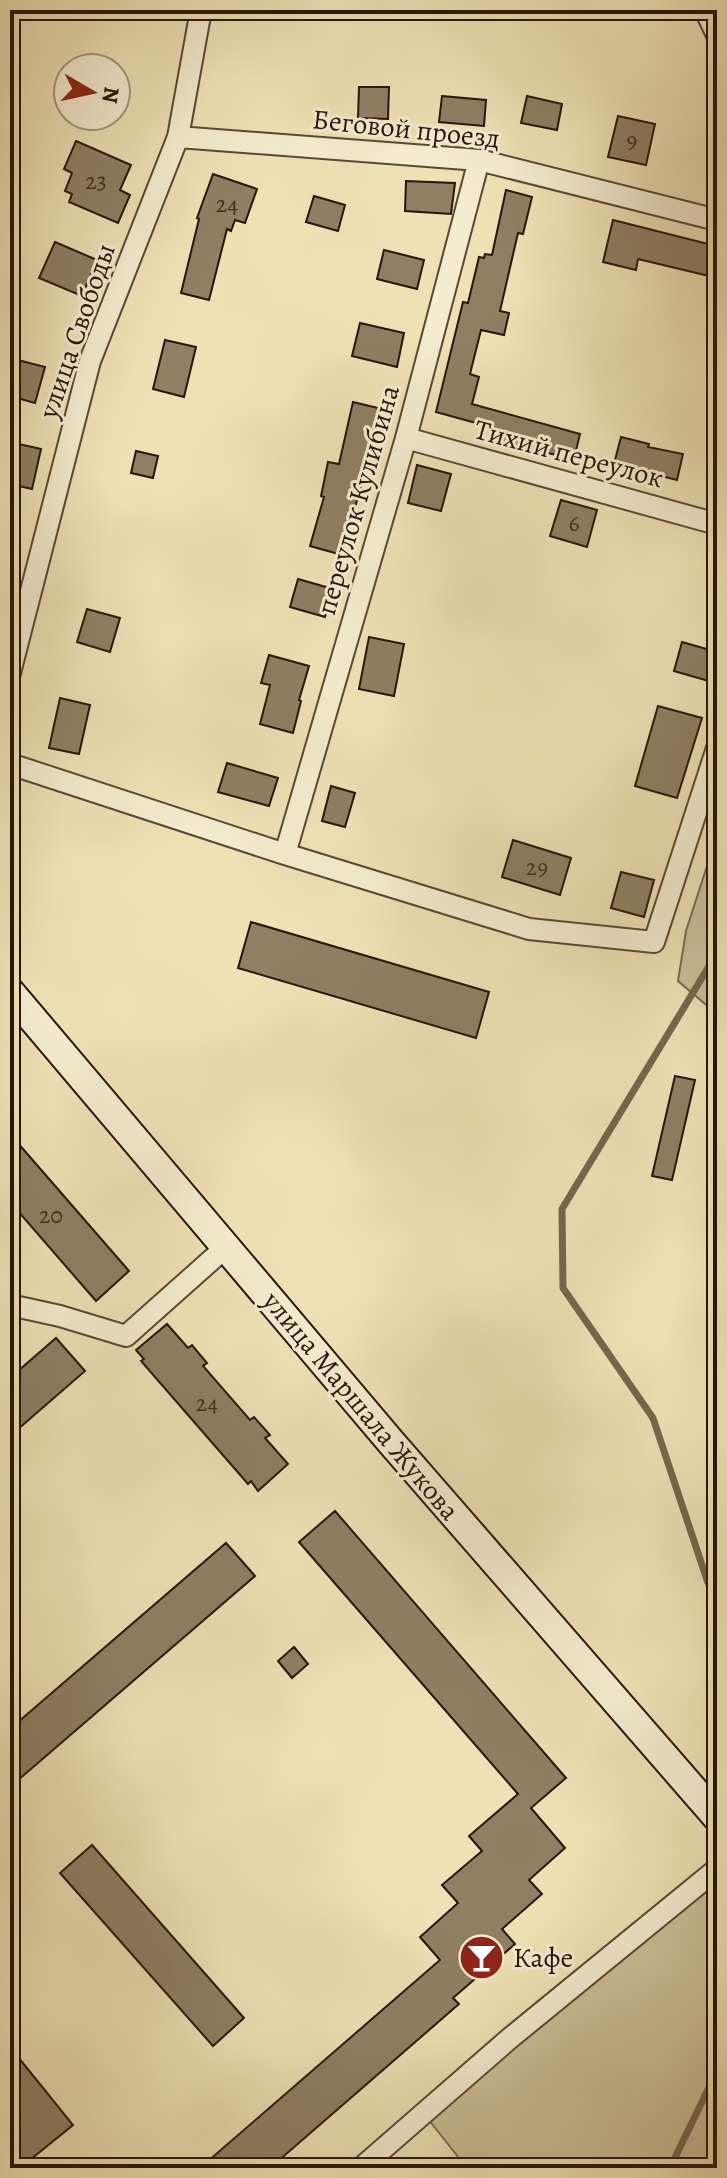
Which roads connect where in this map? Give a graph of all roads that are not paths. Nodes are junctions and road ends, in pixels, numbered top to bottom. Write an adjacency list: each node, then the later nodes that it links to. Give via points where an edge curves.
1 (201, 10): 4 (street, улица Свободы)
2 (705, 10): 3 (street)
3 (717, 35)
4 (178, 137): 5 (street, Беговой проезд); 9 (street, улица Свободы, via 90,361)
5 (479, 160): 6 (street, Беговой проезд); 7 (street, переулок Кулибина)
6 (717, 220)
7 (406, 438): 8 (street, Тихий переулок); 12 (street, переулок Кулибина)
8 (717, 524)
9 (10, 673)
10 (717, 748): 12 (street, via 654,942 529,929)
11 (10, 764): 12 (street)
12 (285, 854)
13 (10, 992): 14 (street, улица Маршала Жукова)
14 (226, 1247): 15 (street, via 126,1336); 16 (street, улица Маршала Жукова)
15 (10, 1305)
16 (717, 1817)
17 (717, 1869): 18 (street)
18 (361, 2168)

